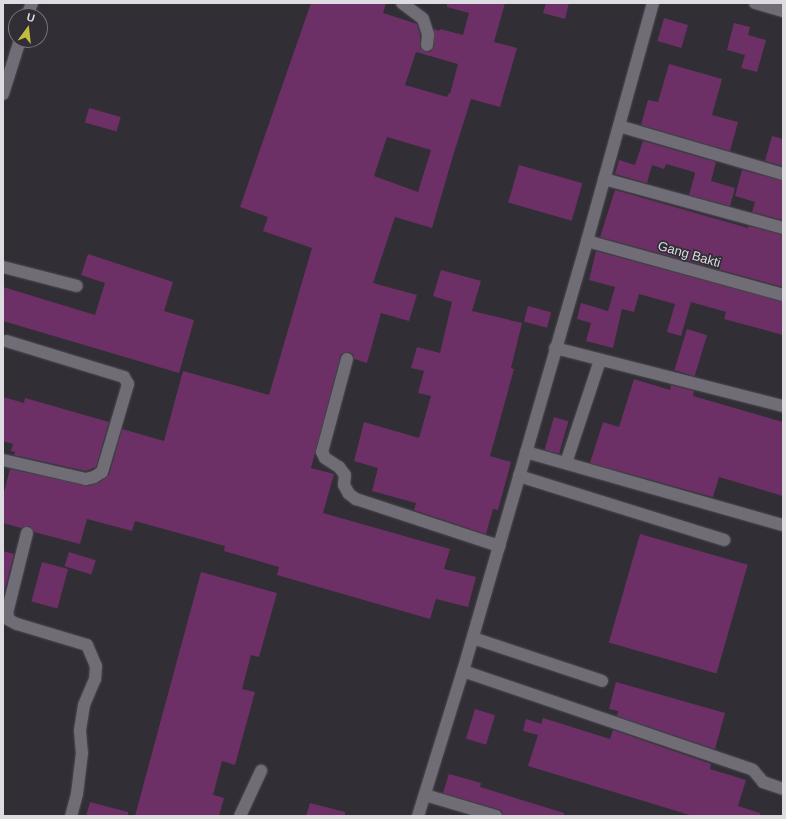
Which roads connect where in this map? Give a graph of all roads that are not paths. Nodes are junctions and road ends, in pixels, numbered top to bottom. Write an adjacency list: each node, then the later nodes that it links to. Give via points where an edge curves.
1 (402, 3): 5 (street, via 423,19 428,34)
2 (653, 3): 8 (street)
3 (755, 3): 4 (street)
4 (783, 11)
5 (427, 45)
6 (17, 48): 7 (street)
7 (4, 89)
8 (619, 126): 9 (street); 10 (street)
9 (783, 174)
10 (604, 179): 11 (street); 12 (street)
11 (783, 228)
12 (587, 242): 15 (street, Gang Bakti); 17 (street)
13 (3, 267): 14 (street)
14 (77, 286)
15 (783, 295)
16 (6, 341): 22 (street, via 124,377 128,384 102,472 94,478 86,479)
17 (555, 348): 19 (street); 21 (street)
18 (347, 359): 28 (street, via 322,452 325,458 339,467 345,475 344,485 349,494 356,499)
19 (600, 360): 20 (street); 23 (street)
20 (783, 406)
21 (526, 452): 23 (street); 24 (street)
22 (3, 460)
23 (566, 463): 25 (street)
24 (519, 476): 27 (street); 28 (street)
25 (783, 525)
26 (28, 533): 35 (street, via 7,613 9,620 87,645 96,666 95,679 84,705 80,731 82,753 77,794)
27 (724, 540)
28 (499, 546): 29 (street)
29 (473, 638): 30 (street); 31 (street)
30 (463, 671): 33 (street, via 753,770 763,782); 34 (street)
31 (602, 681)
32 (261, 771): 36 (street)
33 (783, 789)
34 (424, 795): 37 (street); 38 (street)
35 (71, 816)
36 (240, 816)
37 (418, 816)
38 (496, 816)

